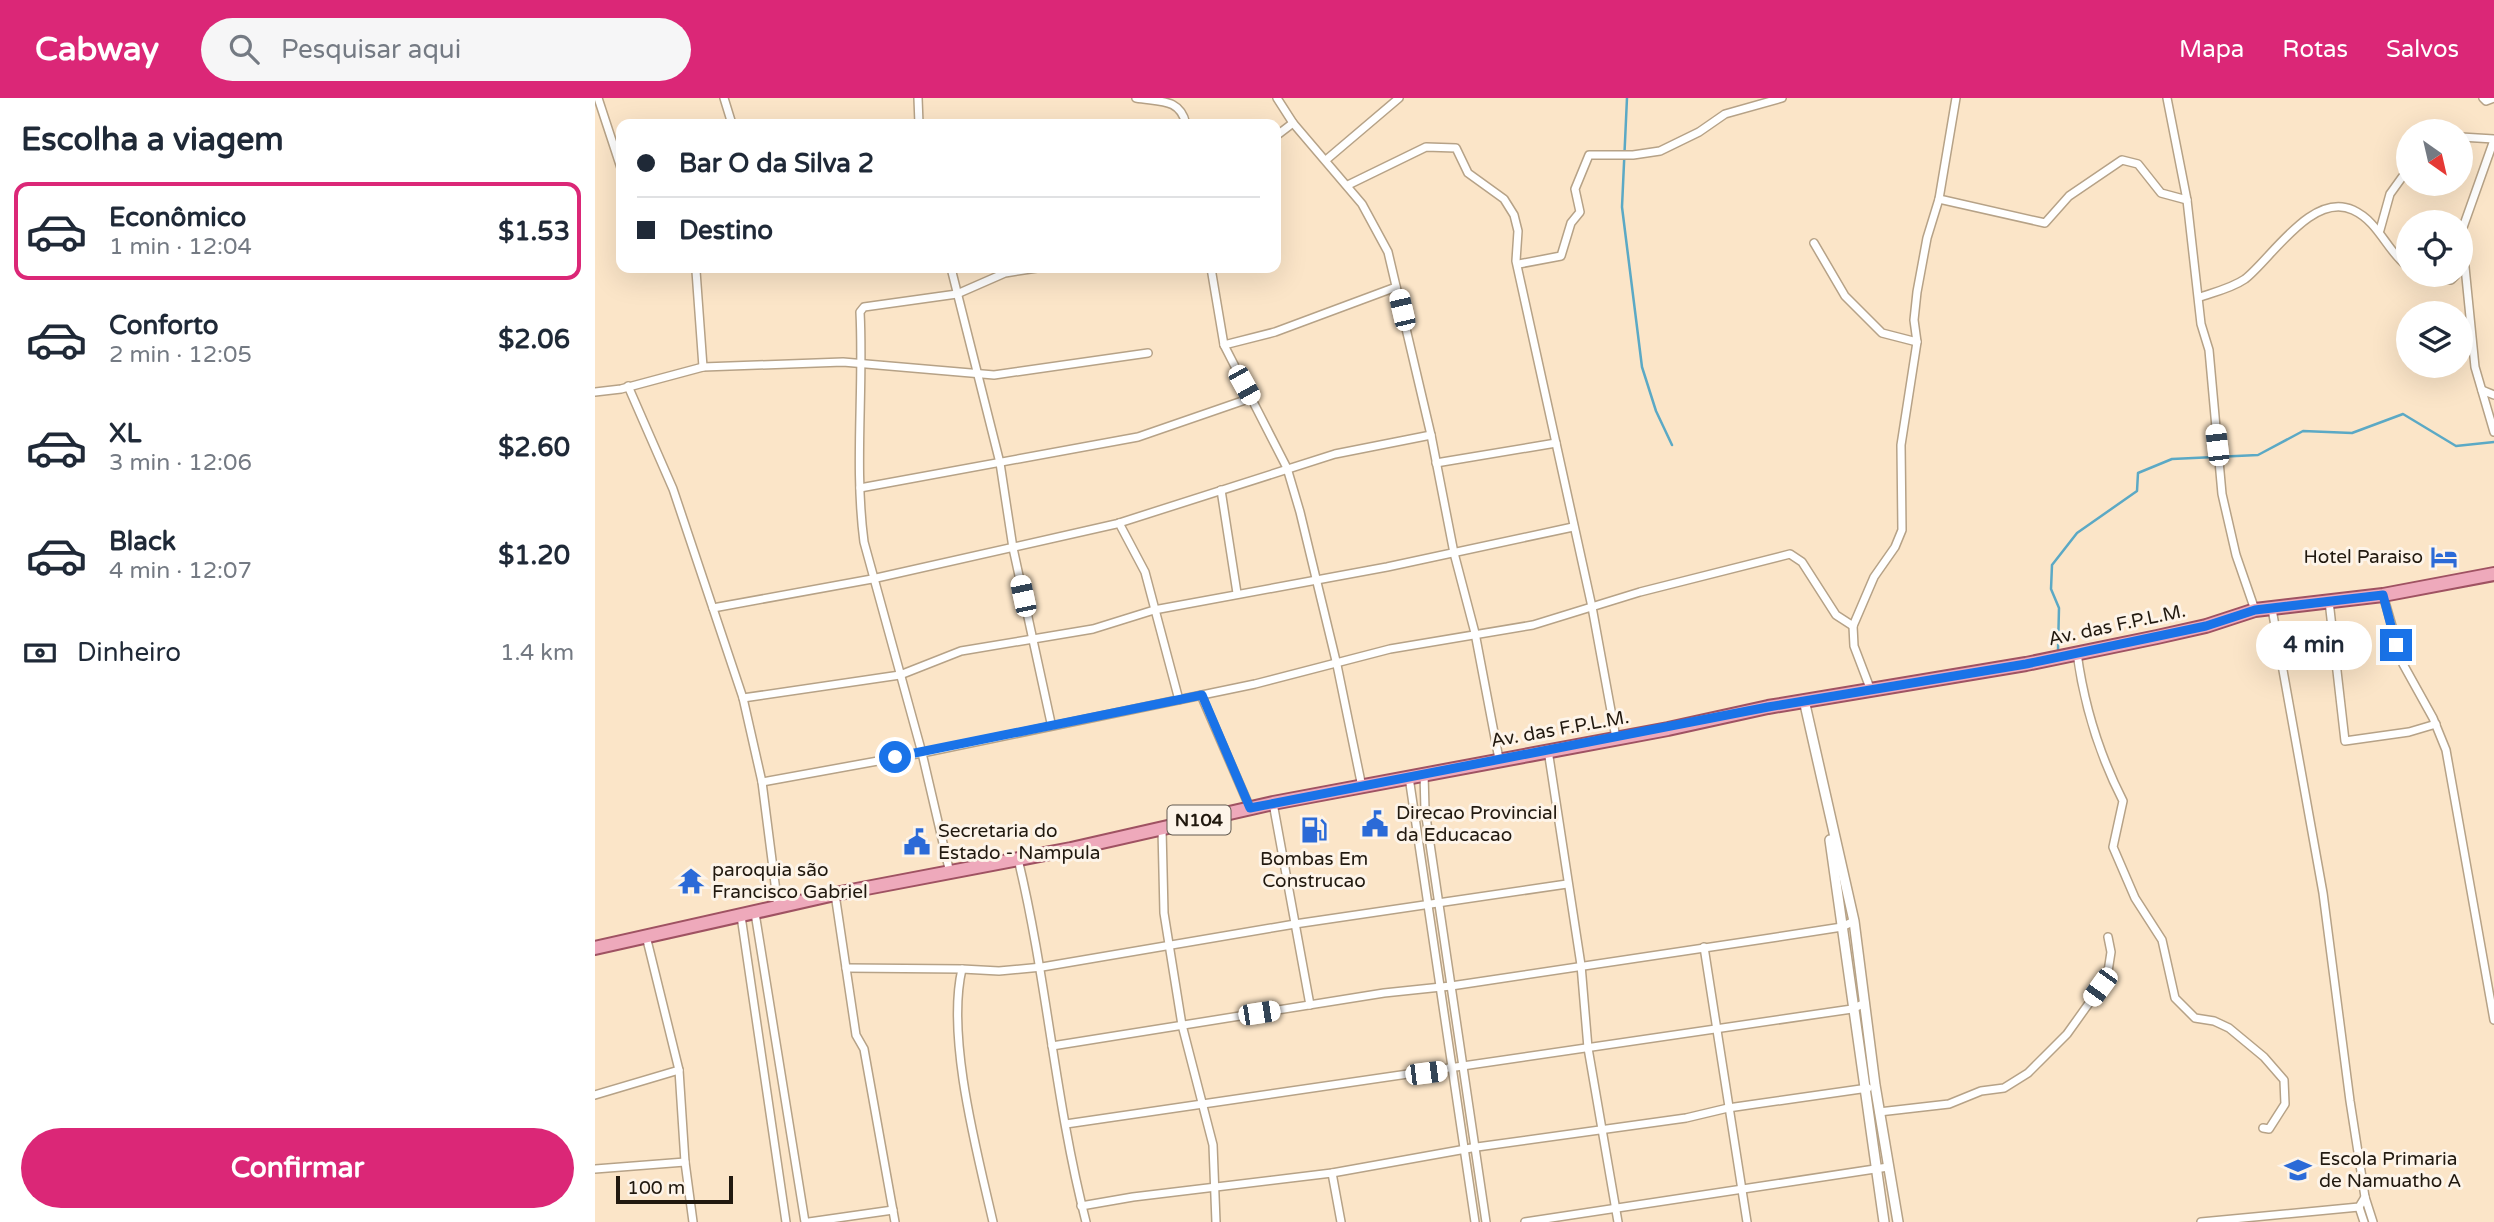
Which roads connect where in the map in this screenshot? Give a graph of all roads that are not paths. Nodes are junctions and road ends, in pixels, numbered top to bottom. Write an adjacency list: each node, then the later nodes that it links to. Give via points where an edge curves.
1 (598, 98): 19 (street)
2 (724, 98): 12 (street)
3 (918, 98): 13 (street)
4 (1136, 98): 14 (street, via 1175,104)
5 (1277, 98): 15 (street)
6 (1399, 98): 20 (street)
7 (1782, 98): 29 (street, via 1725,114 1660,151 1590,155 1575,189 1580,212 1571,223 1561,256)
8 (1956, 98): 23 (street)
9 (2167, 98): 24 (street)
10 (2483, 98): 11 (street)
11 (2494, 98)
12 (730, 119)
13 (919, 119)
14 (1185, 119)
15 (1293, 122): 16 (street); 20 (street)
16 (1281, 132)
17 (2473, 138): 18 (street)
18 (2494, 139): 25 (street)
19 (616, 153)
20 (1326, 160): 21 (street)
21 (1348, 185): 29 (street, via 1426,147 1456,148 1468,173 1504,199 1514,215); 34 (street, via 1384,244)
22 (2396, 186): 26 (street)
23 (1939, 199): 24 (street, via 2045,223 2069,196 2122,160 2138,164 2161,193); 38 (street, via 1917,292)
24 (2187, 200): 37 (street)
25 (2469, 210)
26 (2380, 230): 28 (street); 37 (street, via 2351,208 2338,206 2295,226 2244,279)
27 (1814, 243): 38 (street, via 1845,296 1882,333)
28 (2396, 254)
29 (1519, 264): 51 (street)
30 (696, 273): 42 (street)
31 (952, 273): 36 (street)
32 (1005, 273): 36 (street)
33 (1212, 273): 39 (street)
34 (1396, 287): 39 (street, via 1275,332); 50 (street)
35 (2465, 287): 45 (street)
36 (957, 294): 41 (street, via 864,307 860,312); 43 (street)
37 (2200, 296): 71 (street, via 2220,469 2236,555)
38 (1917, 342): 72 (street, via 1901,445 1902,530 1874,577)
39 (1224, 345): 48 (street)
40 (1148, 353): 43 (street, via 994,375)
41 (863, 366): 42 (street, via 843,362); 43 (street); 55 (street)
42 (703, 367): 44 (street)
43 (978, 372): 52 (street)
44 (628, 386): 46 (street); 68 (street, via 673,489)
45 (2482, 390): 47 (street); 49 (street)
46 (595, 392)
47 (2494, 395)
48 (1251, 398): 52 (street, via 1138,437); 54 (street)
49 (2494, 432)
50 (1431, 435): 53 (street); 54 (street)
51 (1556, 443): 53 (street); 58 (street)
52 (1000, 463): 55 (street); 59 (street)
53 (1436, 463): 60 (street)
54 (1287, 468): 56 (street); 63 (street)
55 (860, 488): 62 (street)
56 (1221, 489): 57 (street); 64 (street)
57 (1119, 523): 59 (street); 70 (street, via 1145,572)
58 (1573, 527): 60 (street); 67 (street)
59 (1013, 548): 62 (street); 74 (street)
60 (1454, 553): 63 (street); 73 (street)
61 (2494, 574): 65 (main road, Av. das F.P.L.M. / N104)
62 (872, 579): 68 (street); 77 (street)
63 (1317, 581): 64 (street); 76 (street)
64 (1237, 593): 70 (street)
65 (2383, 595): 66 (main road, Av. das F.P.L.M. / N104); 84 (street, via 2403,664)
66 (2329, 600): 69 (main road, Av. das F.P.L.M. / N104); 84 (street, via 2345,741 2409,732)
67 (1592, 607): 72 (street, via 1790,554 1802,562 1836,615); 73 (street, via 1533,625); 85 (street)
68 (713, 608): 80 (street)
69 (2272, 609): 71 (main road, Av. das F.P.L.M. / N104); 149 (street, via 2323,893)
70 (1154, 610): 74 (street, via 1093,629); 81 (street)
71 (2255, 610): 75 (main road, Av. das F.P.L.M. / N104, via 2206,626)
72 (1853, 626): 78 (street, via 1854,646)
73 (1475, 633): 76 (street, via 1390,649); 88 (street)
74 (1034, 639): 77 (street, via 961,651); 83 (street)
75 (2077, 653): 78 (main road, Av. das F.P.L.M. / N104); 139 (street, via 2089,715 2123,801 2113,847 2126,880 2162,940 2175,998 2195,1018 2229,1028 2284,1080 2285,1104 2269,1129)
76 (1337, 665): 79 (street); 92 (street)
77 (900, 675): 80 (street); 87 (street)
78 (1870, 688): 82 (main road, Av. das F.P.L.M. / N104)
79 (1202, 695): 81 (street); 94 (street)
80 (743, 698): 91 (street)
81 (1179, 699): 83 (street)
82 (1804, 701): 85 (main road, Av. das F.P.L.M. / N104); 95 (street)
83 (1051, 723): 87 (street)
84 (2435, 723): 123 (street, via 2446,750)
85 (1616, 738): 86 (main road, Av. das F.P.L.M. / N104)
86 (1548, 750): 88 (main road, Av. das F.P.L.M. / N104); 99 (street)
87 (922, 752): 91 (street); 98 (street)
88 (1499, 759): 89 (main road, Av. das F.P.L.M. / N104)
89 (1424, 773): 90 (main road, Av. das F.P.L.M. / N104); 101 (street)
90 (1409, 776): 92 (main road, Av. das F.P.L.M. / N104); 102 (street)
91 (762, 782): 103 (street)
92 (1362, 787): 93 (main road, Av. das F.P.L.M. / N104)
93 (1273, 803): 94 (main road, Av. das F.P.L.M. / N104); 107 (street)
94 (1250, 808): 96 (main road, Av. das F.P.L.M. / N104)
95 (1829, 820): 106 (street); 108 (street)
96 (1162, 829): 97 (main road, Av. das F.P.L.M. / N104); 111 (street)
97 (1019, 859): 98 (main road, Av. das F.P.L.M. / N104); 115 (street)
98 (950, 873): 100 (main road, Av. das F.P.L.M. / N104)
99 (1567, 884): 101 (street); 114 (street)
100 (835, 894): 103 (main road, Av. das F.P.L.M. / N104); 116 (street)
101 (1440, 905): 102 (street); 118 (street)
102 (1427, 906): 107 (street); 119 (street)
103 (778, 907): 104 (main road, Av. das F.P.L.M. / N104)
104 (755, 913): 105 (main road, Av. das F.P.L.M. / N104); 156 (street)
105 (741, 916): 109 (main road, Av. das F.P.L.M. / N104); 155 (street)
106 (1854, 921): 108 (street); 120 (street)
107 (1295, 924): 111 (street); 121 (street)
108 (1842, 927): 112 (street); 122 (street)
109 (646, 936): 113 (main road, Av. das F.P.L.M. / N104); 129 (street)
110 (2108, 937): 136 (street, via 2107,978 2067,1034 2028,1073 2004,1088 1981,1091 1949,1104)
111 (1168, 946): 115 (street); 124 (street)
112 (1705, 947): 114 (street); 125 (street)
113 (595, 948)
114 (1581, 965): 118 (street); 127 (street)
115 (1042, 967): 117 (street); 126 (street)
116 (846, 968): 117 (street); 153 (street)
117 (962, 969): 158 (street, via 957,993 958,1039)
118 (1451, 986): 119 (street); 128 (street)
119 (1438, 988): 121 (street); 130 (street)
120 (1865, 1003): 122 (street); 131 (street)
121 (1310, 1005): 124 (street)
122 (1852, 1009): 125 (street); 132 (street)
123 (2494, 1020)
124 (1182, 1025): 126 (street); 134 (street)
125 (1716, 1029): 127 (street); 135 (street)
126 (1052, 1046): 137 (street)
127 (1588, 1048): 128 (street); 138 (street)
128 (1464, 1068): 130 (street); 140 (street)
129 (679, 1070): 133 (street); 142 (street)
130 (1451, 1070): 134 (street); 141 (street)
131 (1875, 1085): 132 (street); 136 (street)
132 (1863, 1090): 135 (street); 145 (street)
133 (595, 1095)
134 (1200, 1102): 137 (street); 147 (street, via 1213,1145)
135 (1728, 1108): 138 (street); 148 (street)
136 (1879, 1112): 143 (street)
137 (1066, 1124): 150 (street)
138 (1603, 1128): 140 (street); 151 (street)
139 (2263, 1128)
140 (1477, 1147): 141 (street); 163 (street)
141 (1463, 1149): 146 (street); 162 (street)
142 (685, 1162): 144 (street); 154 (street)
143 (1888, 1167): 145 (street); 168 (street)
144 (595, 1169)
145 (1877, 1170): 148 (street); 167 (street)
146 (1332, 1173): 147 (street); 161 (street)
147 (1213, 1189): 150 (street); 160 (street)
148 (1742, 1189): 151 (street); 166 (street)
149 (2365, 1198): 152 (street); 171 (street)
150 (1081, 1206): 159 (street)
151 (1615, 1207): 164 (street); 165 (street)
152 (2359, 1207): 169 (street); 170 (street)
153 (893, 1210): 156 (street); 157 (street)
154 (694, 1222)
155 (786, 1222)
156 (807, 1222)
157 (895, 1222)
158 (993, 1222)
159 (1086, 1222)
160 (1216, 1222)
161 (1341, 1222)
162 (1475, 1222)
163 (1486, 1222)
164 (1525, 1222)
165 (1618, 1222)
166 (1747, 1222)
167 (1884, 1222)
168 (1898, 1222)
169 (2201, 1222)
170 (2364, 1222)
171 (2373, 1222)

